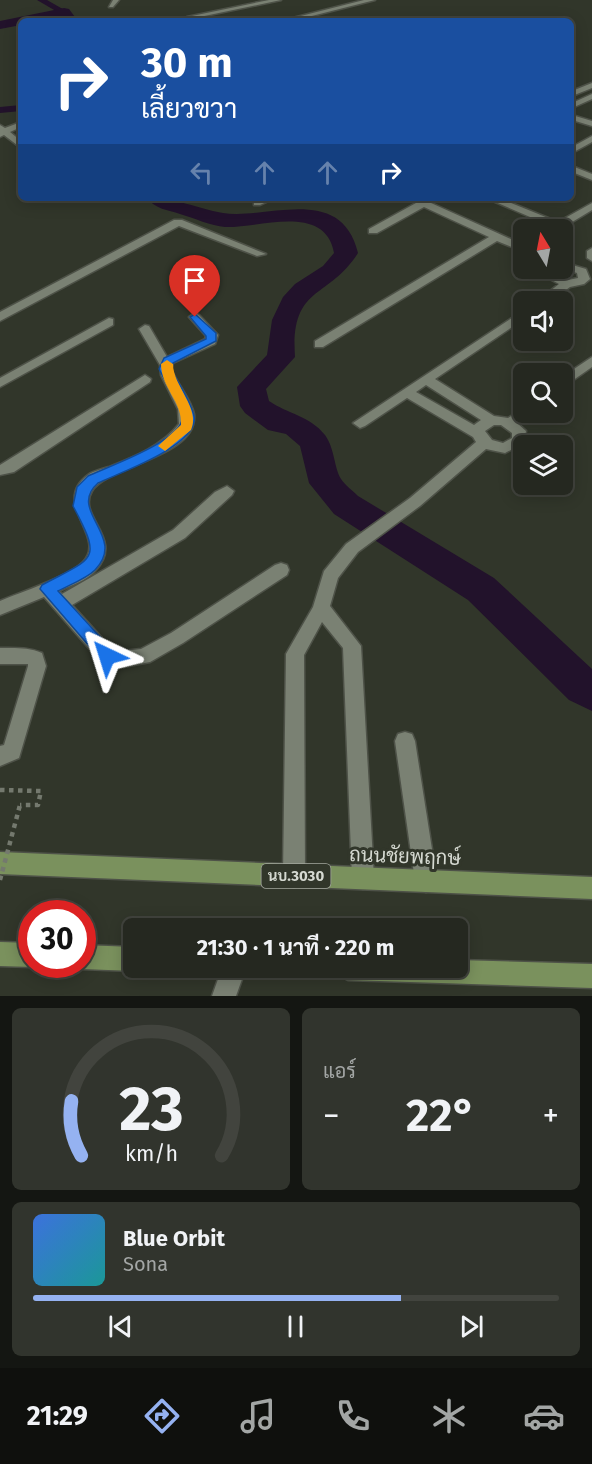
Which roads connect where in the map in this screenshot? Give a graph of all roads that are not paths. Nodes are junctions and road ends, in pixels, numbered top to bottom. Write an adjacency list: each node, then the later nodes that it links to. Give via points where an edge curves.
1 (116, 0): 6 (street)
2 (248, 0): 5 (street)
3 (278, 0): 5 (street)
4 (372, 0): 9 (street)
5 (259, 5): 7 (street); 8 (street)
6 (111, 6)
7 (267, 9)
8 (190, 17)
9 (285, 18)
10 (592, 85): 11 (street)
11 (574, 93)
12 (592, 96): 13 (street)
13 (574, 105)
14 (574, 118): 15 (street)
15 (592, 124)
16 (18, 125): 17 (street)
17 (2, 131): 19 (street)
18 (592, 139): 20 (street)
19 (18, 143)
20 (574, 149)
21 (574, 171): 22 (street)
22 (592, 177)
23 (262, 201): 26 (street)
24 (419, 201): 27 (street)
25 (498, 201): 29 (street)
26 (257, 203)
27 (424, 203): 31 (street); 32 (street)
28 (592, 206): 30 (street)
29 (537, 219)
30 (568, 219)
31 (373, 231)
32 (498, 236): 33 (street); 46 (street)
33 (513, 243)
34 (592, 251): 36 (street)
35 (261, 254): 41 (street, via 178,222)
36 (592, 258)
37 (573, 267): 39 (street, via 585,274 582,282)
38 (559, 279): 39 (street)
39 (568, 283): 40 (street)
40 (557, 291)
41 (0, 317)
42 (195, 317): 48 (street, via 212,335 211,341)
43 (513, 321): 51 (street)
44 (109, 322): 52 (street)
45 (145, 329): 48 (street)
46 (319, 344)
47 (592, 361): 49 (street)
48 (166, 365): 62 (street, via 167,376 188,416 187,427 171,443 93,479 84,487 80,506 98,539 99,552 89,567)
49 (573, 376)
50 (145, 379): 59 (street, via 9,468)
51 (426, 379): 53 (street); 54 (street)
52 (0, 383)
53 (407, 392): 56 (street); 58 (street)
54 (491, 420): 57 (street); 58 (street, via 480,424)
55 (513, 421): 57 (street)
56 (360, 423)
57 (510, 423): 58 (street, via 520,436 516,444 497,448)
58 (481, 438): 65 (street, via 415,502 352,548 330,576)
59 (0, 470)
60 (227, 491): 63 (street, via 192,525)
61 (281, 570): 63 (street, via 144,656 107,656)
62 (47, 589): 63 (street); 64 (street)
63 (61, 603)
64 (0, 608)
65 (321, 608): 70 (street, via 295,654); 71 (street, via 352,646)
66 (0, 656): 68 (street, via 28,656 36,659 37,666 12,751)
67 (405, 741): 72 (street)
68 (0, 756)
69 (0, 863): 70 (main road, ถนนชัยพฤกษ์ / นบ.3030)
70 (294, 876): 71 (main road, ถนนชัยพฤกษ์ / นบ.3030)
71 (363, 878): 72 (main road, ถนนชัยพฤกษ์ / นบ.3030)
72 (426, 881): 73 (main road, ถนนชัยพฤกษ์ / นบ.3030)
73 (592, 888)
74 (0, 954): 75 (main road)
75 (18, 955)
76 (96, 958): 77 (main road)
77 (123, 959)
78 (468, 972): 79 (main road)
79 (592, 976)
80 (230, 978): 81 (street)
81 (224, 996)

